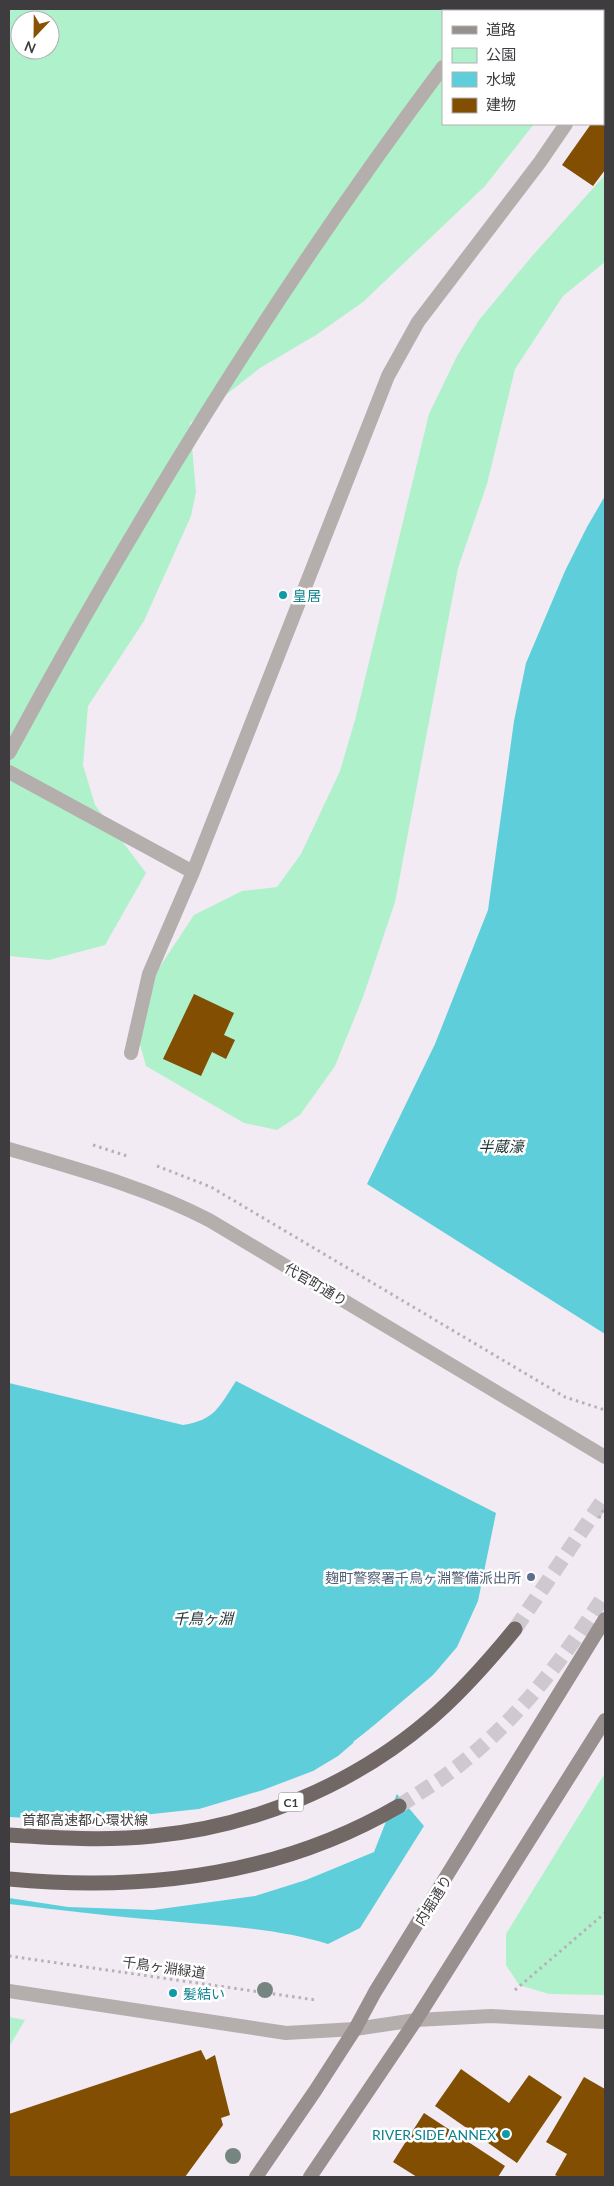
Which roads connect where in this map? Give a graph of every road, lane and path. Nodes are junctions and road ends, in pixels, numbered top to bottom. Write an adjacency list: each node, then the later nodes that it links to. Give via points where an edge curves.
1 (442, 68): 3 (street, via 339,212 232,373 108,577)
2 (565, 125): 5 (street, via 418,322 388,376)
3 (9, 753)
4 (9, 772): 5 (street)
5 (193, 872): 6 (street, via 149,974)
6 (131, 1053)
7 (9, 1149): 8 (street, 代官町通り, via 100,1175 209,1220)
8 (605, 1458)
9 (605, 1507): 10 (path)
10 (599, 1518)
11 (605, 1619): 24 (main road, 内堀通り)
12 (515, 1629): 15 (highway, 首都高速都心環状線 / C1, via 461,1691 393,1748 332,1784 273,1809 236,1821 154,1836 52,1838)
13 (605, 1720): 22 (main road)
14 (399, 1806): 16 (highway, via 310,1847 221,1873 118,1884 60,1884)
15 (9, 1835)
16 (9, 1879)
17 (605, 1913): 19 (path)
18 (9, 1956): 21 (path, 千鳥ヶ淵緑道)
19 (514, 1990)
20 (9, 1991): 24 (street, via 286,2033)
21 (316, 2000)
22 (416, 2020): 23 (street, via 490,2016); 24 (street); 26 (main road)
23 (605, 2022)
24 (354, 2029): 25 (main road, 内堀通り)
25 (256, 2177)
26 (310, 2177)

